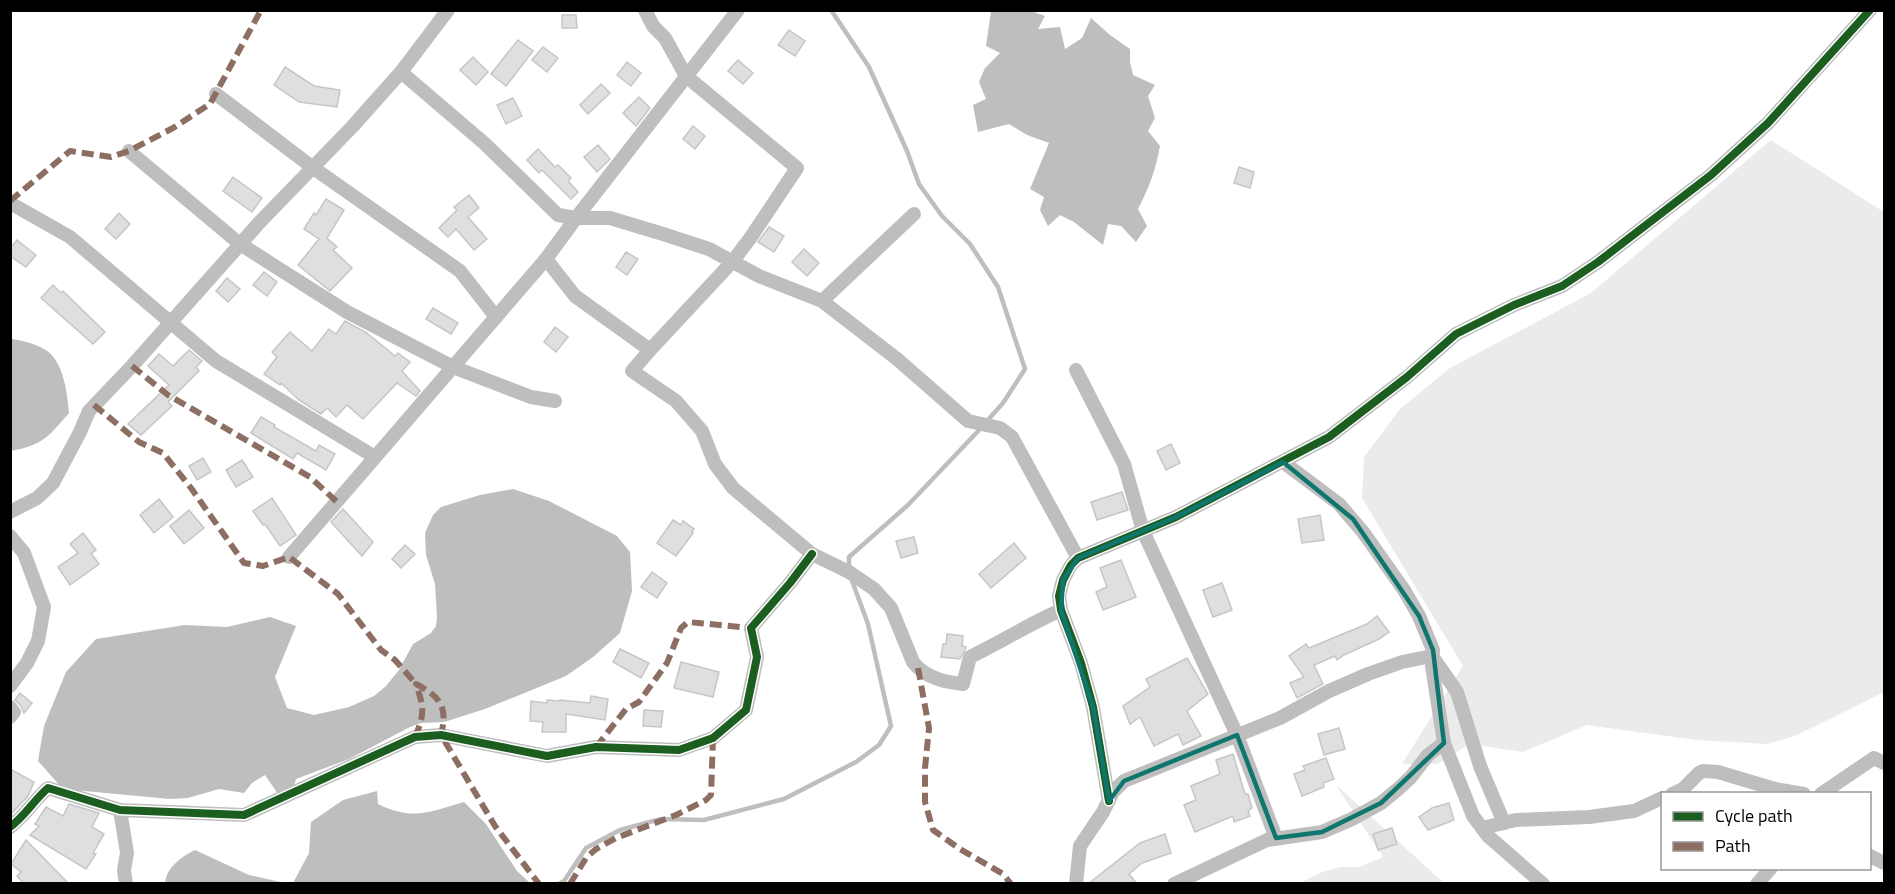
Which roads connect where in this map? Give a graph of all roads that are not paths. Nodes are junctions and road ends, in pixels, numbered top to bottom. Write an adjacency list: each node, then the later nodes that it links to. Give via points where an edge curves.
1 (448, 10): 5 (street)
2 (645, 10): 6 (street)
3 (738, 10): 6 (street)
4 (1870, 10): 24 (street, via 1768,123 1647,226 1562,286 1456,334 1329,437)
5 (401, 72): 9 (street); 12 (street, via 484,143 558,215)
6 (686, 76): 12 (street); 15 (street, via 797,168)
7 (216, 94): 9 (street)
8 (129, 151): 13 (street)
9 (312, 167): 13 (street); 17 (street, via 460,271)
10 (10, 203): 18 (street, via 70,237)
11 (914, 214): 16 (street)
12 (576, 218): 14 (street); 15 (street, via 610,218 709,249)
13 (240, 244): 18 (street); 20 (street, via 347,312)
14 (546, 259): 17 (street); 19 (street, via 575,296)
15 (733, 261): 16 (street, via 759,276); 19 (street)
16 (822, 301): 30 (street, via 968,421 1000,428 1012,437)
17 (496, 317): 20 (street)
18 (171, 322): 23 (street, via 216,361); 25 (street, via 89,411 53,483 37,498)
19 (650, 350): 28 (street, via 632,371 676,401 702,430 715,464 733,488)
20 (453, 367): 22 (street, via 531,397); 23 (street)
21 (1076, 370): 26 (street, via 1124,464)
22 (555, 401)
23 (375, 457): 29 (street)
24 (1283, 462): 26 (street); 32 (street, via 1339,504 1363,532 1419,616)
25 (10, 512)
26 (1143, 531): 30 (street); 36 (street)
27 (10, 536): 33 (street, via 24,553 44,607 38,641)
28 (812, 554): 31 (street, via 874,589 891,608 918,668 948,682 963,684 970,657); 44 (street, via 751,628 757,657 746,710 712,738 679,750 596,747 547,756 441,735 415,737 244,815)
29 (289, 557)
30 (1078, 558): 31 (street, via 1064,580 1059,596)
31 (1061, 610): 43 (street, via 1093,707)
32 (1432, 656): 36 (street, via 1401,662 1368,675); 37 (street); 46 (street, via 1457,692 1480,766)
33 (10, 686)
34 (10, 707): 35 (street, via 14,711)
35 (10, 717)
36 (1237, 735): 43 (street, via 1124,781); 48 (street)
37 (1444, 743): 47 (street, via 1469,808); 48 (street, via 1381,803 1322,832)
38 (1884, 762): 41 (street, via 1874,758)
39 (1676, 792): 40 (street, via 1703,771 1718,771)
40 (1793, 792)
41 (1824, 792)
42 (1661, 798): 46 (street, via 1634,811)
43 (1109, 801): 51 (street, via 1080,846)
44 (120, 810): 45 (street, via 48,788); 50 (street, via 127,853)
45 (13, 822)
46 (1504, 823): 47 (street)
47 (1482, 828): 53 (street)
48 (1276, 838): 52 (street)
49 (1769, 870): 54 (street)
50 (126, 884)
51 (1076, 884)
52 (1174, 884)
53 (1543, 884)
54 (1757, 884)

